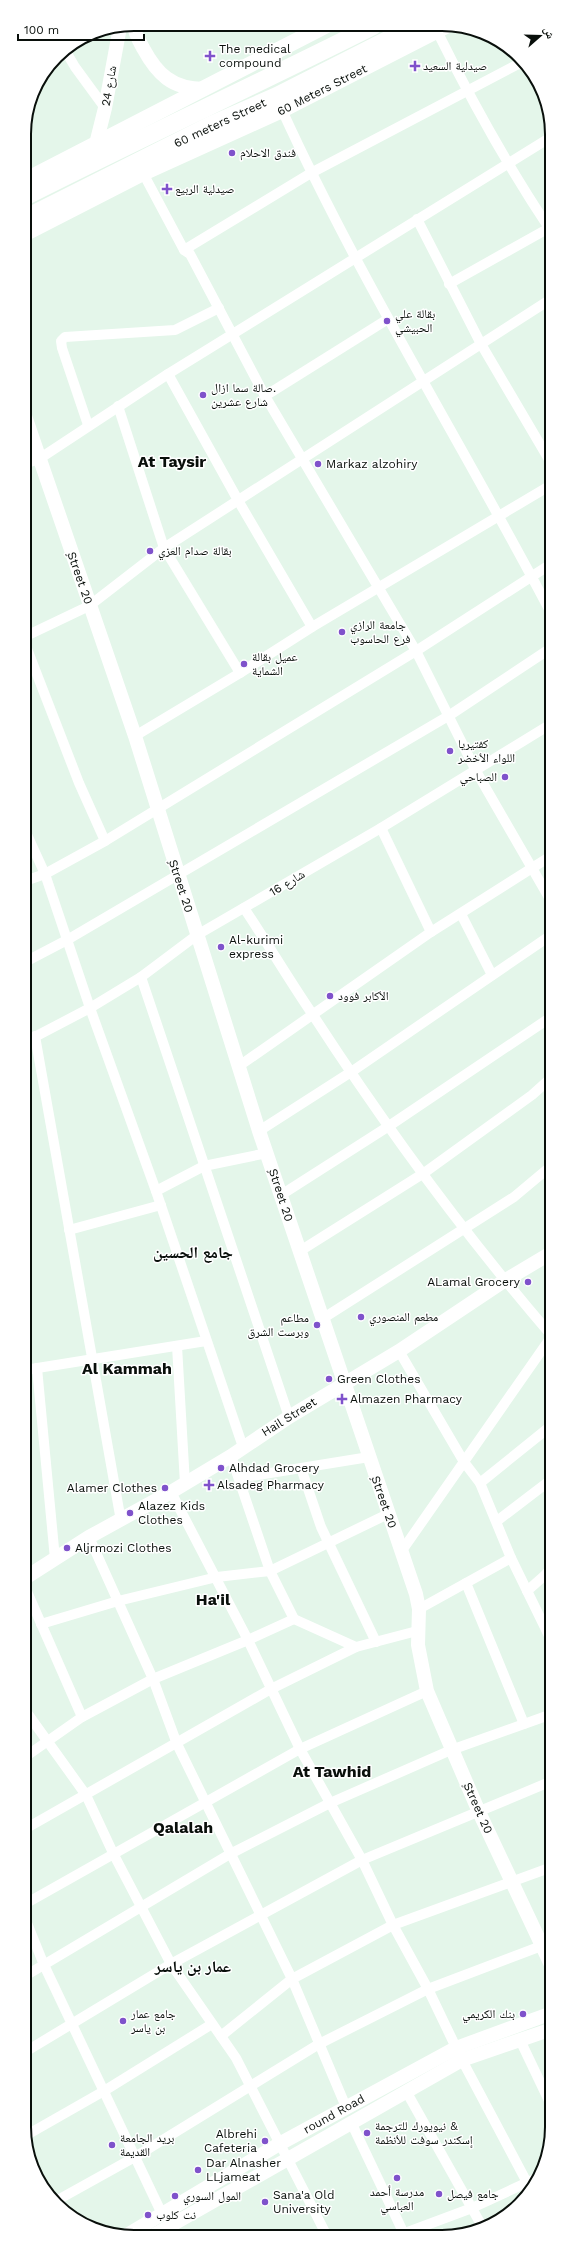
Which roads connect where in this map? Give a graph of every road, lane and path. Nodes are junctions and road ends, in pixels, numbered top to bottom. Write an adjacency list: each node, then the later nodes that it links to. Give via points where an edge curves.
1 (136, 31): 10 (street, via 140,44 155,68 180,86)
2 (315, 31): 10 (main road)
3 (363, 31): 15 (highway, 60 meters Street, via 262,82)
4 (405, 31): 21 (highway, 60 meters Street, via 277,96 209,126)
5 (435, 31): 13 (main road, 60 Meters Street)
6 (442, 31): 11 (street)
7 (119, 32): 12 (street, شارع 24)
8 (68, 55): 12 (street)
9 (518, 65): 11 (street)
10 (204, 89): 15 (main road)
11 (467, 92): 16 (street); 18 (street)
12 (105, 108): 15 (street, شارع 24)
13 (282, 110): 17 (main road, 60 Meters Street); 18 (street)
14 (545, 141): 16 (street)
15 (99, 151): 19 (main road); 20 (highway, 60 meters Street)
16 (507, 163): 23 (street); 24 (street)
17 (144, 173): 21 (main road, 60 Meters Street); 27 (street)
18 (311, 173): 27 (street); 28 (street)
19 (31, 178)
20 (31, 193)
21 (64, 207): 22 (highway, 60 meters Street); 25 (main road, 60 Meters Street)
22 (31, 217)
23 (417, 219): 28 (street); 29 (street)
24 (545, 222)
25 (31, 229)
26 (545, 233): 29 (street)
27 (184, 250): 31 (street, via 190,254)
28 (356, 257): 32 (street); 33 (street)
29 (449, 284): 34 (street)
30 (545, 303): 34 (street)
31 (219, 308): 33 (street); 39 (street, via 175,330 65,337 61,341 62,348)
32 (388, 319): 36 (street); 37 (street)
33 (232, 334): 35 (street); 37 (street)
34 (481, 344): 36 (street); 41 (street)
35 (168, 374): 38 (street); 46 (street)
36 (425, 382): 43 (street); 47 (street)
37 (265, 396): 43 (street)
38 (118, 406): 39 (street); 48 (street)
39 (88, 425): 42 (street)
40 (31, 434): 42 (street, ٍStreet 20)
41 (545, 453)
42 (39, 459): 44 (street); 53 (street, ٍStreet 20)
43 (302, 459): 46 (street); 51 (street)
44 (31, 462)
45 (545, 488): 47 (street)
46 (239, 502): 48 (street); 54 (street)
47 (499, 516): 50 (street); 51 (street)
48 (164, 548): 53 (street); 59 (street)
49 (545, 567): 50 (street)
50 (532, 575): 52 (street); 56 (street)
51 (379, 587): 54 (street); 56 (street)
52 (545, 601)
53 (89, 606): 55 (street); 62 (street, ٍStreet 20)
54 (312, 627): 59 (street)
55 (31, 635)
56 (416, 651): 60 (street); 64 (street)
57 (545, 652): 60 (street)
58 (31, 659): 66 (street, via 79,783)
59 (240, 674): 62 (street)
60 (450, 715): 63 (street); 71 (street)
61 (545, 728): 63 (street, شارع 16)
62 (135, 736): 64 (street, ٍStreet 20)
63 (476, 771): 65 (street, شارع 16); 69 (street)
64 (157, 808): 66 (street); 71 (street, ٍStreet 20)
65 (380, 828): 74 (street, شارع 16); 76 (street)
66 (105, 841): 70 (street)
67 (31, 844): 70 (street)
68 (545, 861): 69 (street)
69 (534, 869): 73 (street); 75 (street)
70 (44, 874): 72 (street); 79 (street)
71 (178, 874): 77 (street, ٍStreet 20); 79 (street)
72 (31, 879)
73 (545, 890)
74 (244, 908): 77 (street, شارع 16); 84 (street)
75 (461, 914): 76 (street); 81 (street)
76 (431, 932): 84 (street)
77 (197, 935): 82 (street, شارع 16); 88 (street, ٍStreet 20)
78 (545, 939): 81 (street)
79 (67, 940): 80 (street); 83 (street)
80 (31, 958)
81 (492, 976): 89 (street)
82 (141, 977): 83 (street, شارع 16); 94 (street)
83 (90, 1008): 86 (street, شارع 16); 97 (street)
84 (313, 1016): 88 (street); 89 (street)
85 (545, 1020): 91 (street)
86 (35, 1036): 87 (street, شارع 16); 101 (street)
87 (31, 1038)
88 (239, 1066): 92 (street, ٍStreet 20)
89 (351, 1072): 91 (street); 92 (street)
90 (545, 1083): 96 (street)
91 (389, 1126): 96 (street); 98 (street)
92 (259, 1131): 93 (street, ٍStreet 20)
93 (267, 1153): 94 (street); 98 (street, ٍStreet 20)
94 (204, 1166): 97 (street); 115 (street)
95 (545, 1171): 100 (street, via 514,1197)
96 (424, 1174): 100 (street); 102 (street)
97 (156, 1191): 99 (street)
98 (281, 1195): 102 (street, ٍStreet 20)
99 (161, 1205): 101 (street); 107 (street)
100 (465, 1228): 104 (street); 105 (street)
101 (69, 1230): 111 (street)
102 (300, 1252): 105 (street, ٍStreet 20)
103 (545, 1256): 104 (street, Hail Street)
104 (504, 1280): 106 (street); 110 (street, Hail Street)
105 (322, 1318): 114 (street, ٍStreet 20)
106 (545, 1328)
107 (206, 1341): 108 (street); 117 (street)
108 (177, 1346): 111 (street); 124 (street)
109 (545, 1346): 120 (street)
110 (399, 1351): 114 (street, Hail Street); 120 (street)
111 (92, 1359): 112 (street); 128 (street)
112 (38, 1368): 113 (street); 134 (street)
113 (31, 1369)
114 (344, 1383): 115 (street, Hail Street); 119 (street, ٍStreet 20)
115 (289, 1417): 117 (street, Hail Street)
116 (545, 1431): 123 (street)
117 (243, 1447): 118 (street, Hail Street)
118 (231, 1456): 122 (street); 124 (street, Hail Street)
119 (369, 1457): 121 (street); 127 (street, ٍStreet 20)
120 (464, 1462): 123 (street); 132 (street)
121 (301, 1468): 122 (street); 131 (street, via 321,1527)
122 (240, 1478): 135 (street)
123 (480, 1483): 129 (street)
124 (185, 1484): 126 (street, Hail Street)
125 (545, 1484): 129 (street)
126 (171, 1492): 128 (street, Hail Street); 138 (street)
127 (388, 1514): 131 (street); 132 (street, ٍStreet 20)
128 (121, 1521): 130 (street, Hail Street)
129 (497, 1521): 133 (street)
130 (89, 1537): 134 (street, Hail Street); 142 (street)
131 (330, 1542): 135 (street); 149 (street)
132 (401, 1552): 143 (street, ٍStreet 20)
133 (511, 1558): 139 (street); 140 (street)
134 (55, 1559): 137 (street, Hail Street)
135 (270, 1571): 138 (street); 144 (street)
136 (545, 1573): 140 (street)
137 (31, 1574)
138 (217, 1577): 142 (street); 148 (street)
139 (466, 1583): 143 (street); 157 (street)
140 (527, 1590): 146 (street)
141 (31, 1601): 145 (street)
142 (118, 1601): 145 (street); 151 (street)
143 (419, 1609): 147 (street, ٍStreet 20)
144 (294, 1619): 148 (street); 150 (street)
145 (41, 1624): 155 (street)
146 (545, 1627)
147 (417, 1631): 149 (street); 153 (street, ٍStreet 20, via 422,1675)
148 (248, 1640): 151 (street); 152 (street)
149 (376, 1642): 150 (street)
150 (356, 1647): 152 (street)
151 (153, 1679): 155 (street); 159 (street)
152 (271, 1689): 159 (street); 160 (street)
153 (427, 1692): 160 (street); 161 (street, ٍStreet 20)
154 (545, 1716): 157 (street)
155 (82, 1717): 158 (street)
156 (31, 1718): 158 (street)
157 (524, 1724): 161 (street)
158 (49, 1741): 162 (street); 164 (street)
159 (177, 1744): 164 (street); 165 (street)
160 (300, 1749): 165 (street); 166 (street)
161 (451, 1750): 166 (street); 167 (street, ٍStreet 20)
162 (31, 1753)
163 (545, 1784): 167 (street)
164 (86, 1795): 168 (street); 170 (street)
165 (205, 1802): 169 (street); 170 (street)
166 (330, 1803): 169 (street); 171 (street)
167 (479, 1812): 171 (street); 173 (street, ٍStreet 20)
168 (31, 1826)
169 (230, 1854): 175 (street); 176 (street)
170 (114, 1855): 174 (street); 175 (street)
171 (362, 1860): 176 (street); 177 (street)
172 (545, 1870): 173 (street)
173 (511, 1882): 177 (street); 179 (street, ٍStreet 20)
174 (31, 1901)
175 (141, 1907): 181 (street); 182 (street)
176 (260, 1917): 181 (street); 184 (street)
177 (393, 1925): 184 (street); 185 (street)
178 (31, 1933): 182 (street)
179 (545, 1942)
180 (545, 1944): 185 (street)
181 (171, 1964): 187 (street); 188 (street)
182 (44, 1965): 183 (street); 187 (street)
183 (31, 1973)
184 (292, 1979): 190 (street); 192 (street)
185 (428, 1989): 192 (street); 194 (street)
186 (545, 2016): 194 (street, round Road)
187 (72, 2024): 193 (street); 196 (street)
188 (212, 2024): 190 (street); 196 (street)
189 (545, 2031): 191 (street, round Road)
190 (221, 2036): 195 (street)
191 (520, 2040): 194 (street, round Road); 198 (street)
192 (319, 2044): 195 (street); 199 (street)
193 (31, 2048)
194 (459, 2054): 197 (street, round Road); 199 (street, round Road); 205 (street)
195 (250, 2084): 202 (street); 203 (street)
196 (104, 2091): 201 (street); 203 (street)
197 (406, 2091): 200 (street, round Road); 208 (street)
198 (545, 2092)
199 (346, 2107): 202 (street, round Road)
200 (351, 2122): 204 (street, round Road); 214 (street)
201 (31, 2132)
202 (281, 2143): 204 (street); 209 (street, round Road)
203 (135, 2156): 207 (street); 209 (street)
204 (287, 2159): 212 (street, round Road); 213 (street)
205 (527, 2185)
206 (526, 2187): 208 (street)
207 (60, 2198)
208 (472, 2208): 210 (street); 215 (street)
209 (162, 2214): 211 (street, round Road)
210 (480, 2223)
211 (135, 2230)
212 (163, 2230)
213 (324, 2230)
214 (400, 2230)
215 (415, 2230)

